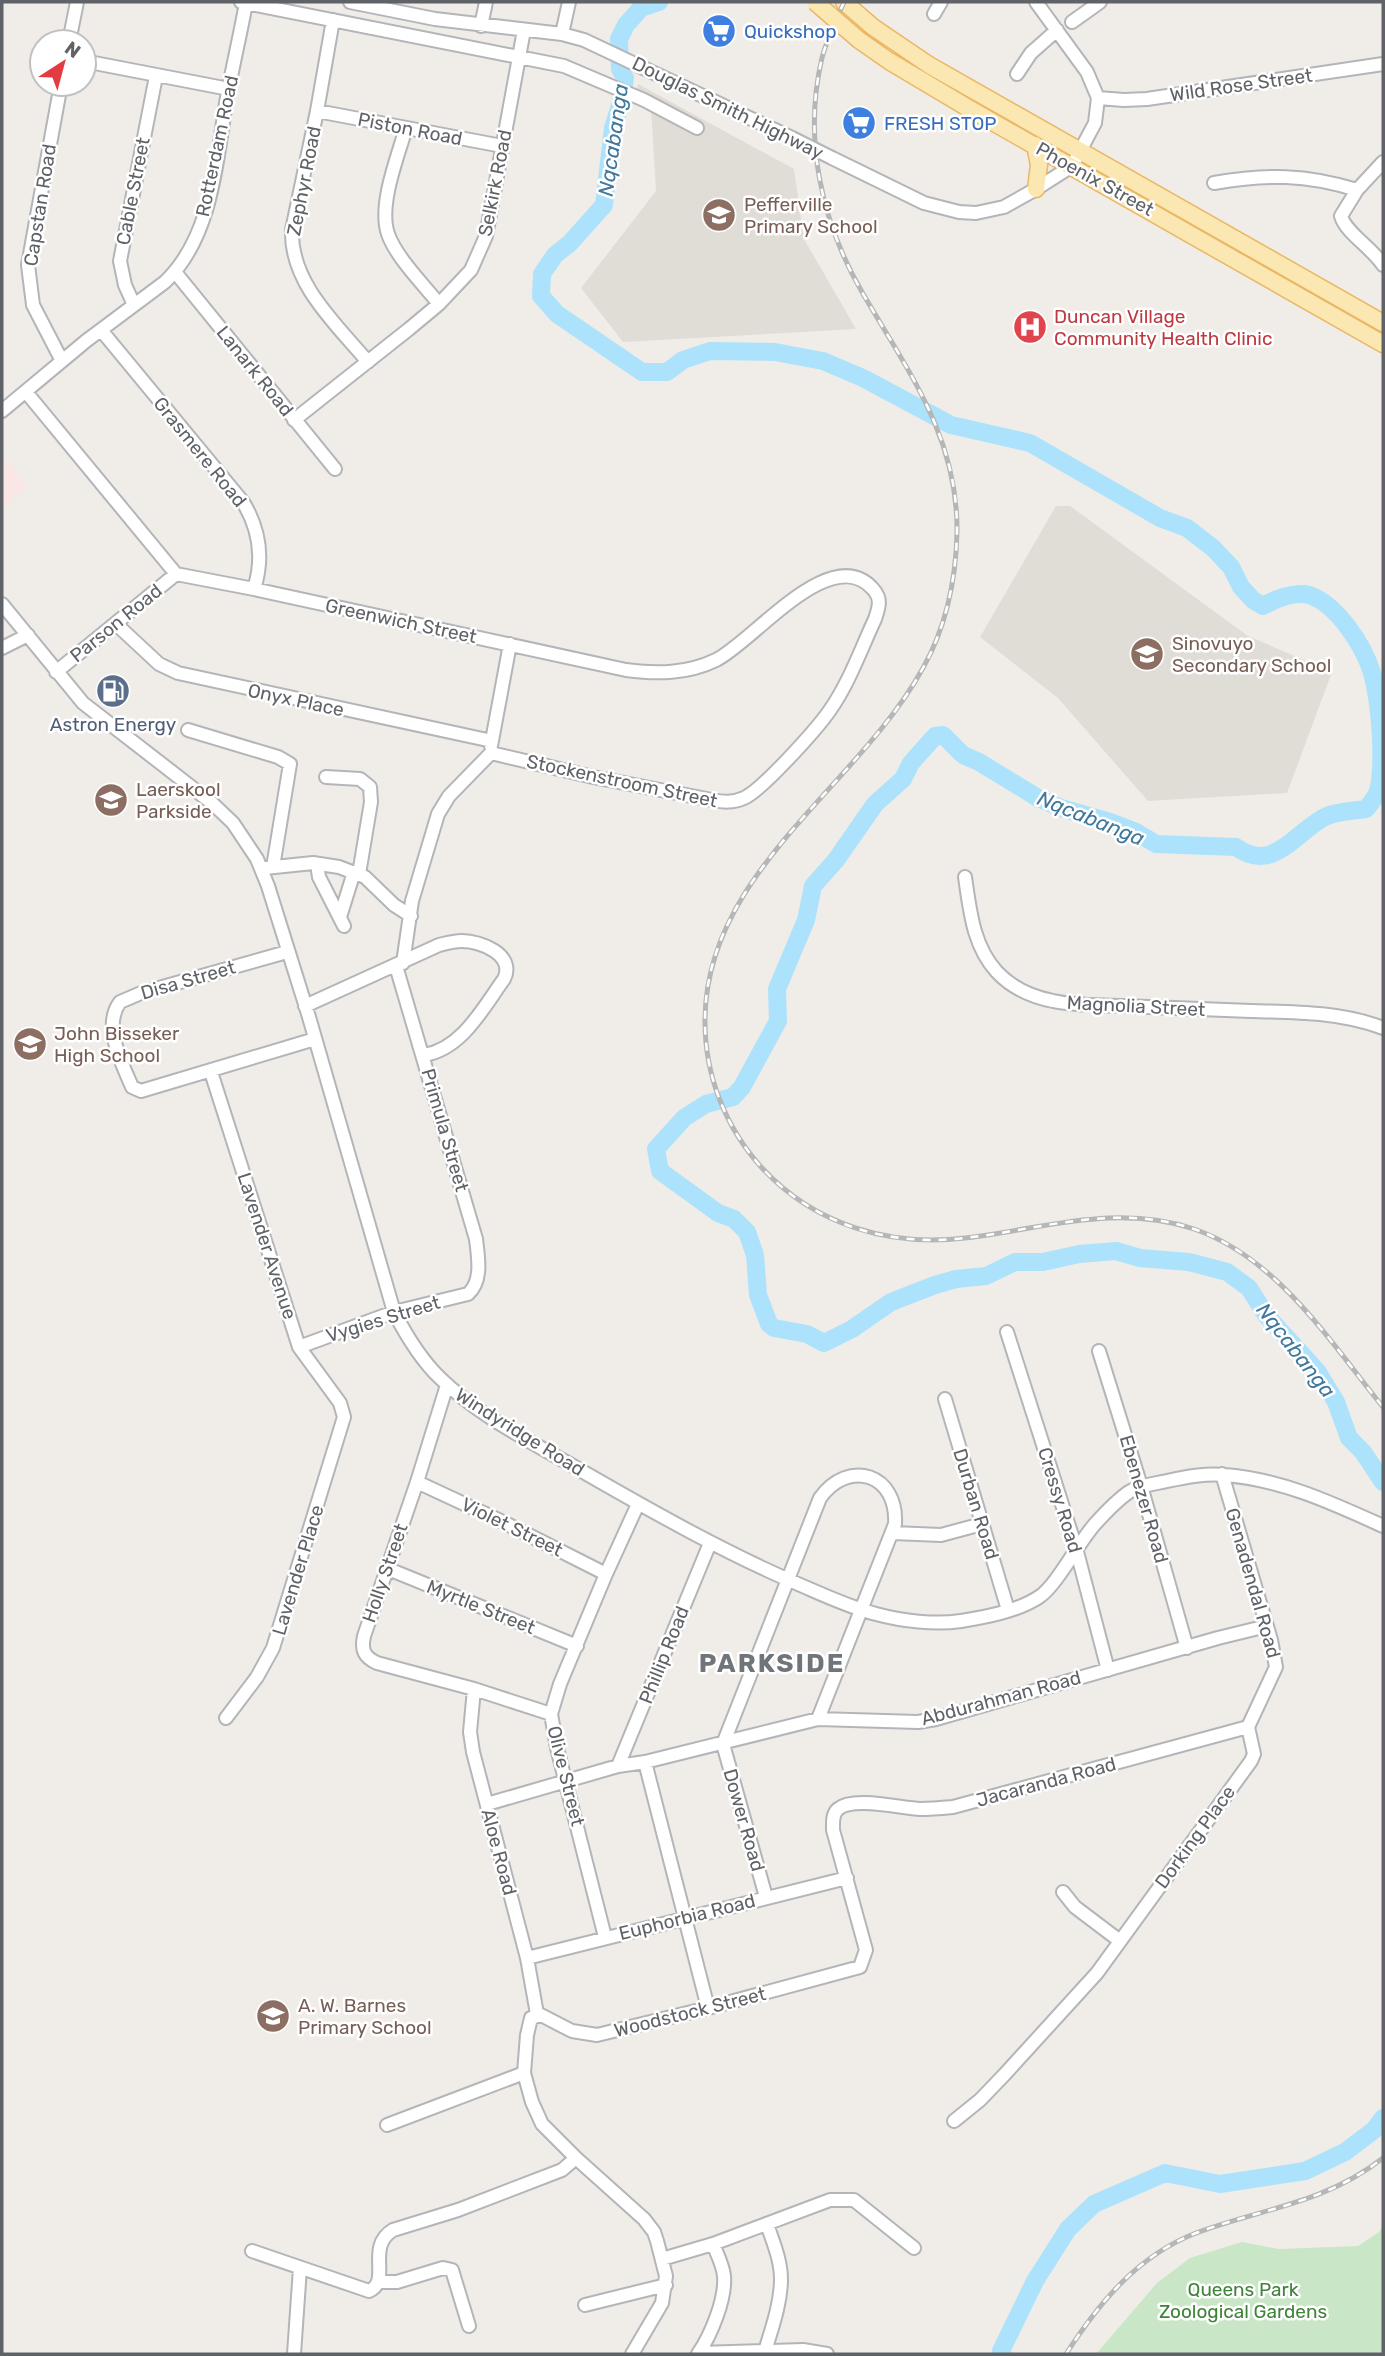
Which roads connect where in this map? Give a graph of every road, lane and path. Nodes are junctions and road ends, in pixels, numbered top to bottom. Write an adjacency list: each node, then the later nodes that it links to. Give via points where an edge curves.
1 (77, 2): 16 (street)
2 (244, 2): 13 (street); 25 (street, Rotterdam Road)
3 (350, 2): 11 (street, Douglas Smith Highway)
4 (486, 2): 15 (street)
5 (569, 2): 19 (street)
6 (815, 2): 31 (main road, Phoenix Street, bridge, via 889,61)
7 (844, 2): 33 (main road, Phoenix Street, via 873,27 951,78)
8 (941, 2): 12 (street)
9 (1036, 2): 18 (street)
10 (1100, 2): 14 (street)
11 (405, 8): 15 (street, Douglas Smith Highway)
12 (934, 15)
13 (333, 20): 20 (street); 28 (street, Zephyr Road)
14 (1072, 22)
15 (481, 26): 17 (street, Douglas Smith Highway)
16 (72, 28)
17 (524, 30): 19 (street, Douglas Smith Highway); 20 (street, Selkirk Road)
18 (1057, 30): 23 (street, via 1031,53); 27 (street, via 1087,72)
19 (562, 34): 37 (street, Douglas Smith Highway, bridge, via 644,67 924,203 959,212 990,211)
20 (519, 56): 30 (street, via 564,66); 32 (street, Selkirk Road)
21 (98, 64): 24 (street)
22 (1383, 64): 27 (street, Wild Rose Street, via 1147,99)
23 (1017, 74)
24 (156, 76): 25 (street); 42 (street, Cable Street, via 120,261)
25 (229, 89): 40 (street, Rotterdam Road, via 206,207)
26 (58, 98): 46 (street, Capstan Road, via 28,265 33,305)
27 (1098, 98): 33 (street, via 1095,123)
28 (317, 111): 29 (street, Piston Road); 47 (street, Zephyr Road, via 292,230 294,258 311,292)
29 (406, 128): 32 (street, Piston Road); 41 (street, via 385,220 394,246)
30 (698, 128)
31 (1035, 145): 35 (main road, Phoenix Street); 37 (main road, via 1039,165)
32 (502, 146): 41 (street, Selkirk Road, via 482,248 471,270)
33 (1081, 151): 35 (street, Douglas Smith Highway); 43 (main road, Phoenix Street)
34 (1383, 162): 38 (street)
35 (1072, 166): 37 (street, Douglas Smith Highway); 45 (main road, Phoenix Street)
36 (1214, 183): 38 (street, via 1285,175)
37 (1036, 189)
38 (1357, 190): 39 (street, via 1343,210 1342,220)
39 (1383, 265)
40 (175, 272): 42 (street, Rotterdam Road); 50 (street, Lanark Road)
41 (439, 304): 47 (street, Selkirk Road)
42 (134, 305): 44 (street, Rotterdam Road)
43 (1383, 323)
44 (101, 330): 46 (street, Rotterdam Road); 54 (street, Grasmere Road, via 251,515 260,562)
45 (1383, 345)
46 (62, 361): 48 (street, Rotterdam Road)
47 (368, 362): 50 (street, Selkirk Road)
48 (26, 392): 49 (street, Rotterdam Road); 52 (street)
49 (2, 411)
50 (294, 420): 51 (street, Lanark Road)
51 (335, 469)
52 (176, 574): 54 (street, Greenwich Street); 56 (street, Parson Road)
53 (832, 578): 58 (street, Greenwich Street, via 807,589 723,656 683,670 626,670); 62 (street, Stockenstroom Street, via 850,576 867,583 879,597 876,619 830,709 777,769 743,799 724,803 593,777)
54 (254, 589): 58 (street, Greenwich Street)
55 (2, 604): 57 (street, Windyridge Road)
56 (116, 624): 60 (street, Parson Road); 62 (street, Onyx Place, via 159,664 177,673)
57 (28, 635): 59 (street); 60 (street, Windyridge Road)
58 (510, 645): 62 (street)
59 (2, 648)
60 (56, 672): 65 (street, Windyridge Road, via 95,714 220,809)
61 (188, 730): 65 (street, via 290,764)
62 (491, 747): 68 (street, via 442,804)
63 (326, 777): 66 (street, via 360,779 370,787 372,802)
64 (317, 864): 65 (street); 66 (street); 66 (street, via 342,921)
65 (267, 868): 69 (street, Windyridge Road)
66 (357, 873): 68 (street)
67 (965, 877): 72 (street, Magnolia Street, via 979,946 1009,983 1037,997 1089,1005 1292,1012 1347,1018)
68 (411, 916): 70 (street)
69 (287, 952): 71 (street, Windyridge Road); 75 (street, Disa Street, via 120,1002 112,1029 132,1087 141,1091)
70 (400, 965): 71 (street); 74 (street, Primula Street); 74 (street, via 439,946 465,941 492,949 507,966 504,979 467,1029 442,1051)
71 (305, 1006): 73 (street, Windyridge Road)
72 (1383, 1028)
73 (315, 1040): 75 (street); 77 (street, Windyridge Road)
74 (424, 1055): 76 (street, Primula Street, via 476,1239 478,1272)
75 (211, 1072): 79 (street, Lavender Avenue)
76 (468, 1294): 77 (street, Vygies Street)
77 (394, 1312): 79 (street, Vygies Street); 81 (street, Windyridge Road, via 425,1361)
78 (1007, 1332): 92 (street, Cressy Road)
79 (299, 1347): 83 (street, Lavender Avenue)
80 (1099, 1351): 86 (street, Ebenezer Road)
81 (447, 1385): 85 (street, Holly Street); 87 (street, Windyridge Road, via 492,1418)
82 (945, 1399): 88 (street, Durban Road)
83 (343, 1411): 104 (street, Lavender Place, via 273,1648)
84 (1222, 1474): 86 (street, Windyridge Road); 89 (street, Windyridge Road, via 1290,1487); 98 (street, Genadendal Road)
85 (417, 1482): 93 (street, Holly Street); 94 (street, Violet Street)
86 (1141, 1486): 92 (street, Windyridge Road, via 1120,1500); 100 (street, Ebenezer Road)
87 (638, 1504): 91 (street, Windyridge Road); 94 (street, Olive Street)
88 (982, 1524): 90 (street, via 940,1535); 97 (street, Durban Road)
89 (1382, 1525)
90 (893, 1533): 95 (street, via 896,1510 886,1487 863,1475 843,1478 820,1498); 96 (street)
91 (710, 1543): 95 (street, Windyridge Road); 109 (street, Phillip Road)
92 (1076, 1548): 97 (street, Windyridge Road, via 1038,1598); 101 (street, Cressy Road)
93 (386, 1568): 99 (street, Myrtle Street); 102 (street, Holly Street, via 364,1636 365,1655 377,1663)
94 (606, 1574): 99 (street, Olive Street)
95 (786, 1579): 96 (street, Windyridge Road); 107 (street)
96 (862, 1610): 97 (street, Windyridge Road, via 939,1623); 105 (street)
97 (1008, 1610)
98 (1267, 1626): 100 (street, Abdurahman Road); 106 (street, Genadendal Road, via 1276,1667)
99 (577, 1646): 103 (street, Olive Street)
100 (1186, 1648): 101 (street, Abdurahman Road)
101 (1108, 1670): 105 (street, Abdurahman Road, via 936,1719)
102 (474, 1689): 103 (street, Holly Street); 111 (street, Aloe Road, via 470,1732)
103 (551, 1714): 110 (street, Olive Street)
104 (226, 1718)
105 (818, 1719): 107 (street, Abdurahman Road)
106 (1248, 1727): 112 (street, Jacaranda Road, via 953,1807 863,1803 842,1807 833,1817 833,1830); 117 (street, Dorking Place, via 1254,1754 1251,1761)
107 (723, 1744): 108 (street, Abdurahman Road); 114 (street, Dower Road)
108 (645, 1762): 109 (street, Abdurahman Road); 115 (street)
109 (618, 1766): 110 (street, Abdurahman Road)
110 (567, 1781): 111 (street, Abdurahman Road); 116 (street, Olive Street)
111 (486, 1804): 118 (street, Aloe Road)
112 (847, 1878): 114 (street, Euphorbia Road); 119 (street, Woodstock Street, via 866,1950 860,1967)
113 (1063, 1892): 117 (street, via 1075,1907)
114 (766, 1897): 115 (street, Euphorbia Road)
115 (685, 1917): 116 (street, Euphorbia Road); 119 (street)
116 (605, 1937): 118 (street, Euphorbia Road)
117 (1120, 1941): 122 (street, Dorking Place, via 1085,1987 1005,2074)
118 (527, 1958): 120 (street, Aloe Road)
119 (708, 2008): 120 (street, Woodstock Street, via 597,2035)
120 (534, 2016): 121 (street, Aloe Road, via 527,2035)
121 (524, 2073): 123 (street); 124 (street, via 542,2124)
122 (954, 2121)
123 (387, 2125)
124 (576, 2158): 129 (street, via 644,2219 654,2232); 131 (street, via 562,2170 386,2234 379,2245)
125 (767, 2224): 126 (street); 127 (street, via 830,2200 854,2200); 135 (street, via 781,2278)
126 (713, 2245): 129 (street); 138 (street, via 724,2277 714,2324)
127 (914, 2248)
128 (252, 2251): 130 (street)
129 (662, 2259): 132 (street)
130 (300, 2268): 131 (street, via 369,2291); 136 (street)
131 (378, 2282): 134 (street, via 452,2270)
132 (666, 2285): 133 (street); 137 (street, via 660,2310)
133 (585, 2305)
134 (469, 2326)
135 (765, 2351): 138 (street); 139 (street)
136 (294, 2354)
137 (632, 2354)
138 (698, 2354)
139 (827, 2354)

